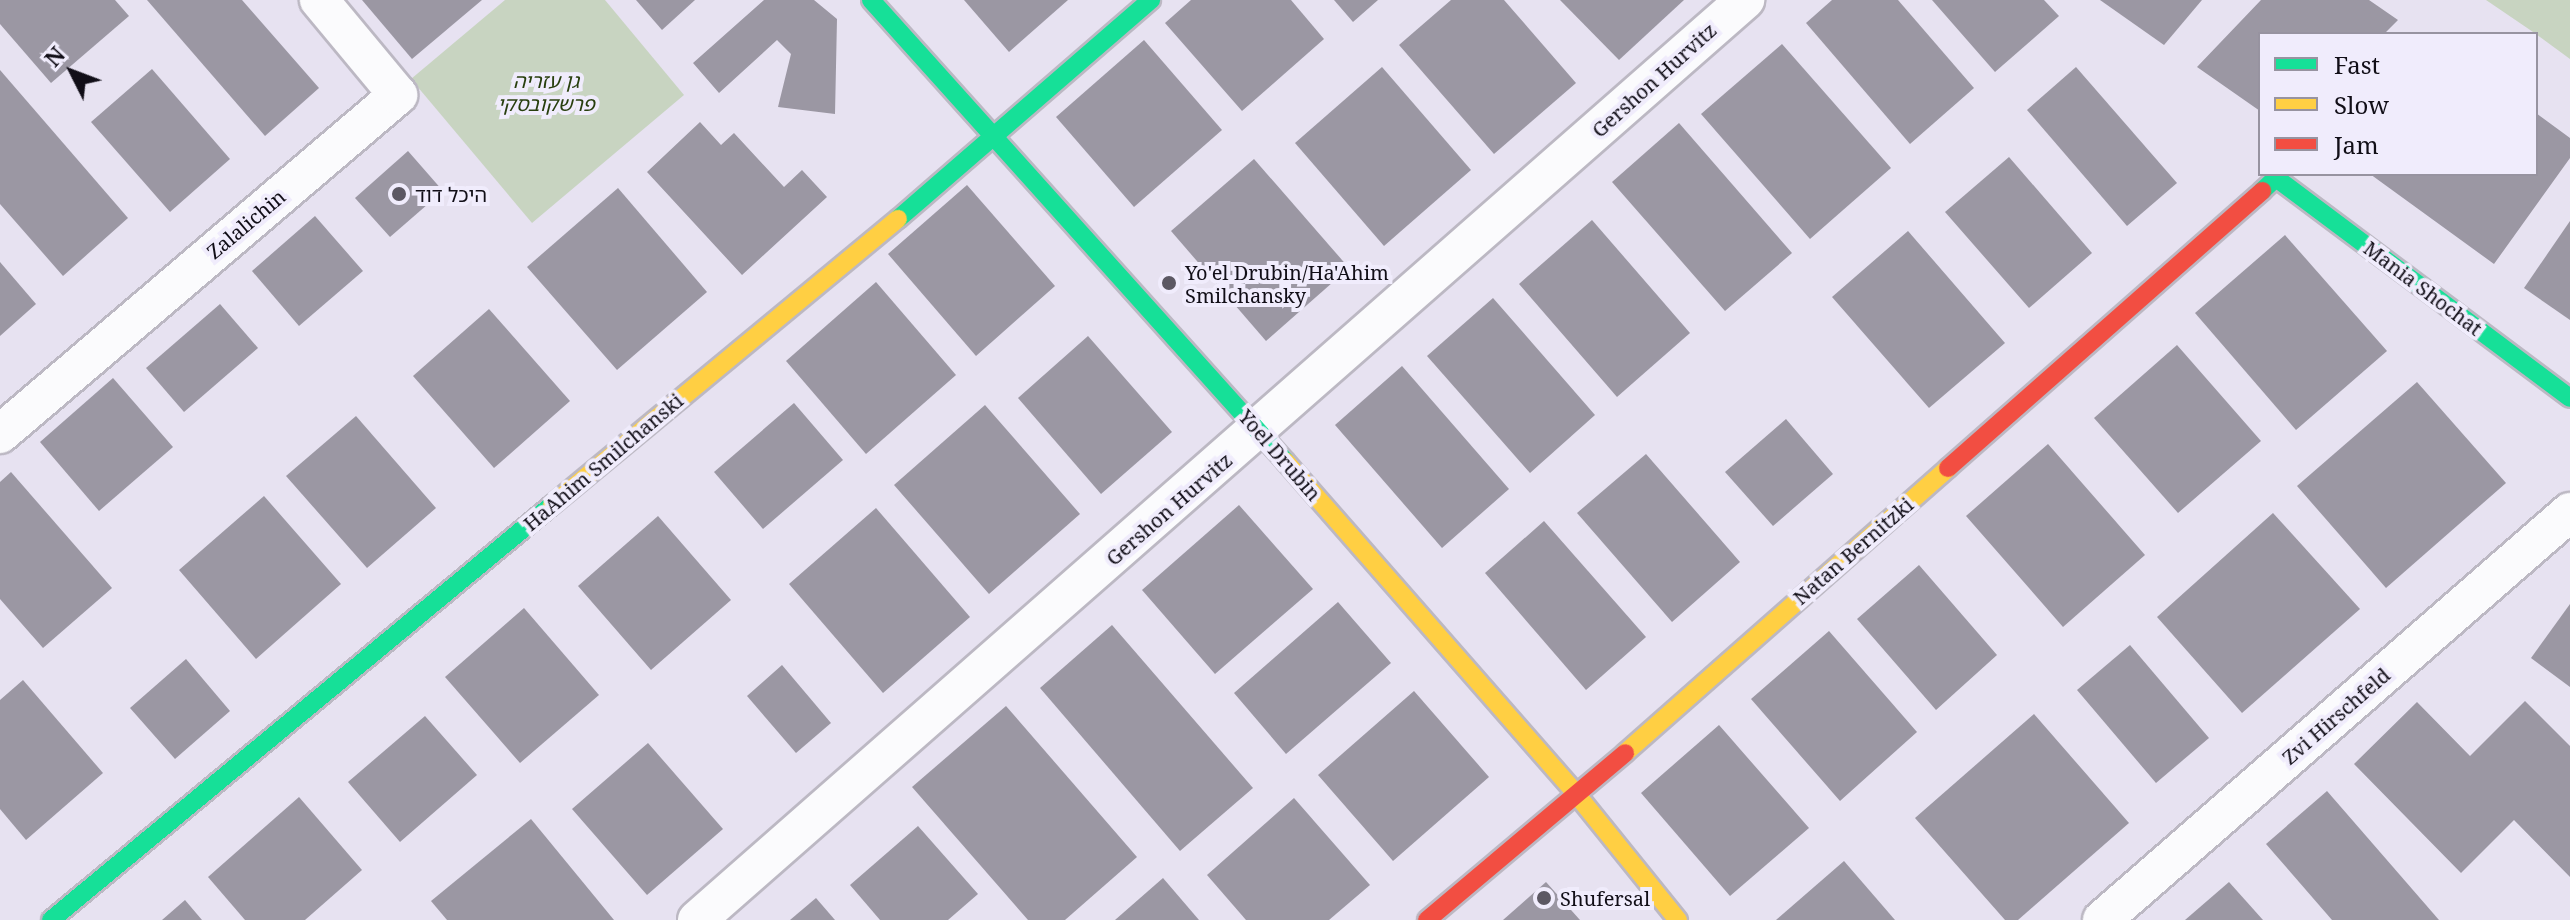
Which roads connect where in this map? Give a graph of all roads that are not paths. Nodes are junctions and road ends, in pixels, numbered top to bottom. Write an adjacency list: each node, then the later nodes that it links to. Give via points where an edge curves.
1 (319, 0): 9 (street, Zalalichin, via 398,95)
2 (871, 0): 5 (street, Yoel Drubin)
3 (1151, 0): 5 (street, HaAhim Smilchanski)
4 (1745, 0): 8 (street, Gershon Hurvitz)
5 (996, 138): 8 (street, Yoel Drubin); 12 (street, HaAhim Smilchanski)
6 (2276, 178): 7 (street, Mania Shochat); 11 (street, Natan Bernitzki)
7 (2570, 398)
8 (1259, 431): 11 (street, Yoel Drubin); 13 (street, Gershon Hurvitz)
9 (0, 434)
10 (2570, 512): 16 (street, Zvi Hirschfeld)
11 (1577, 795): 14 (street, Natan Bernitzki); 15 (street, Yoel Drubin)
12 (51, 920)
13 (697, 920)
14 (1427, 920)
15 (1678, 920)
16 (2102, 920)

